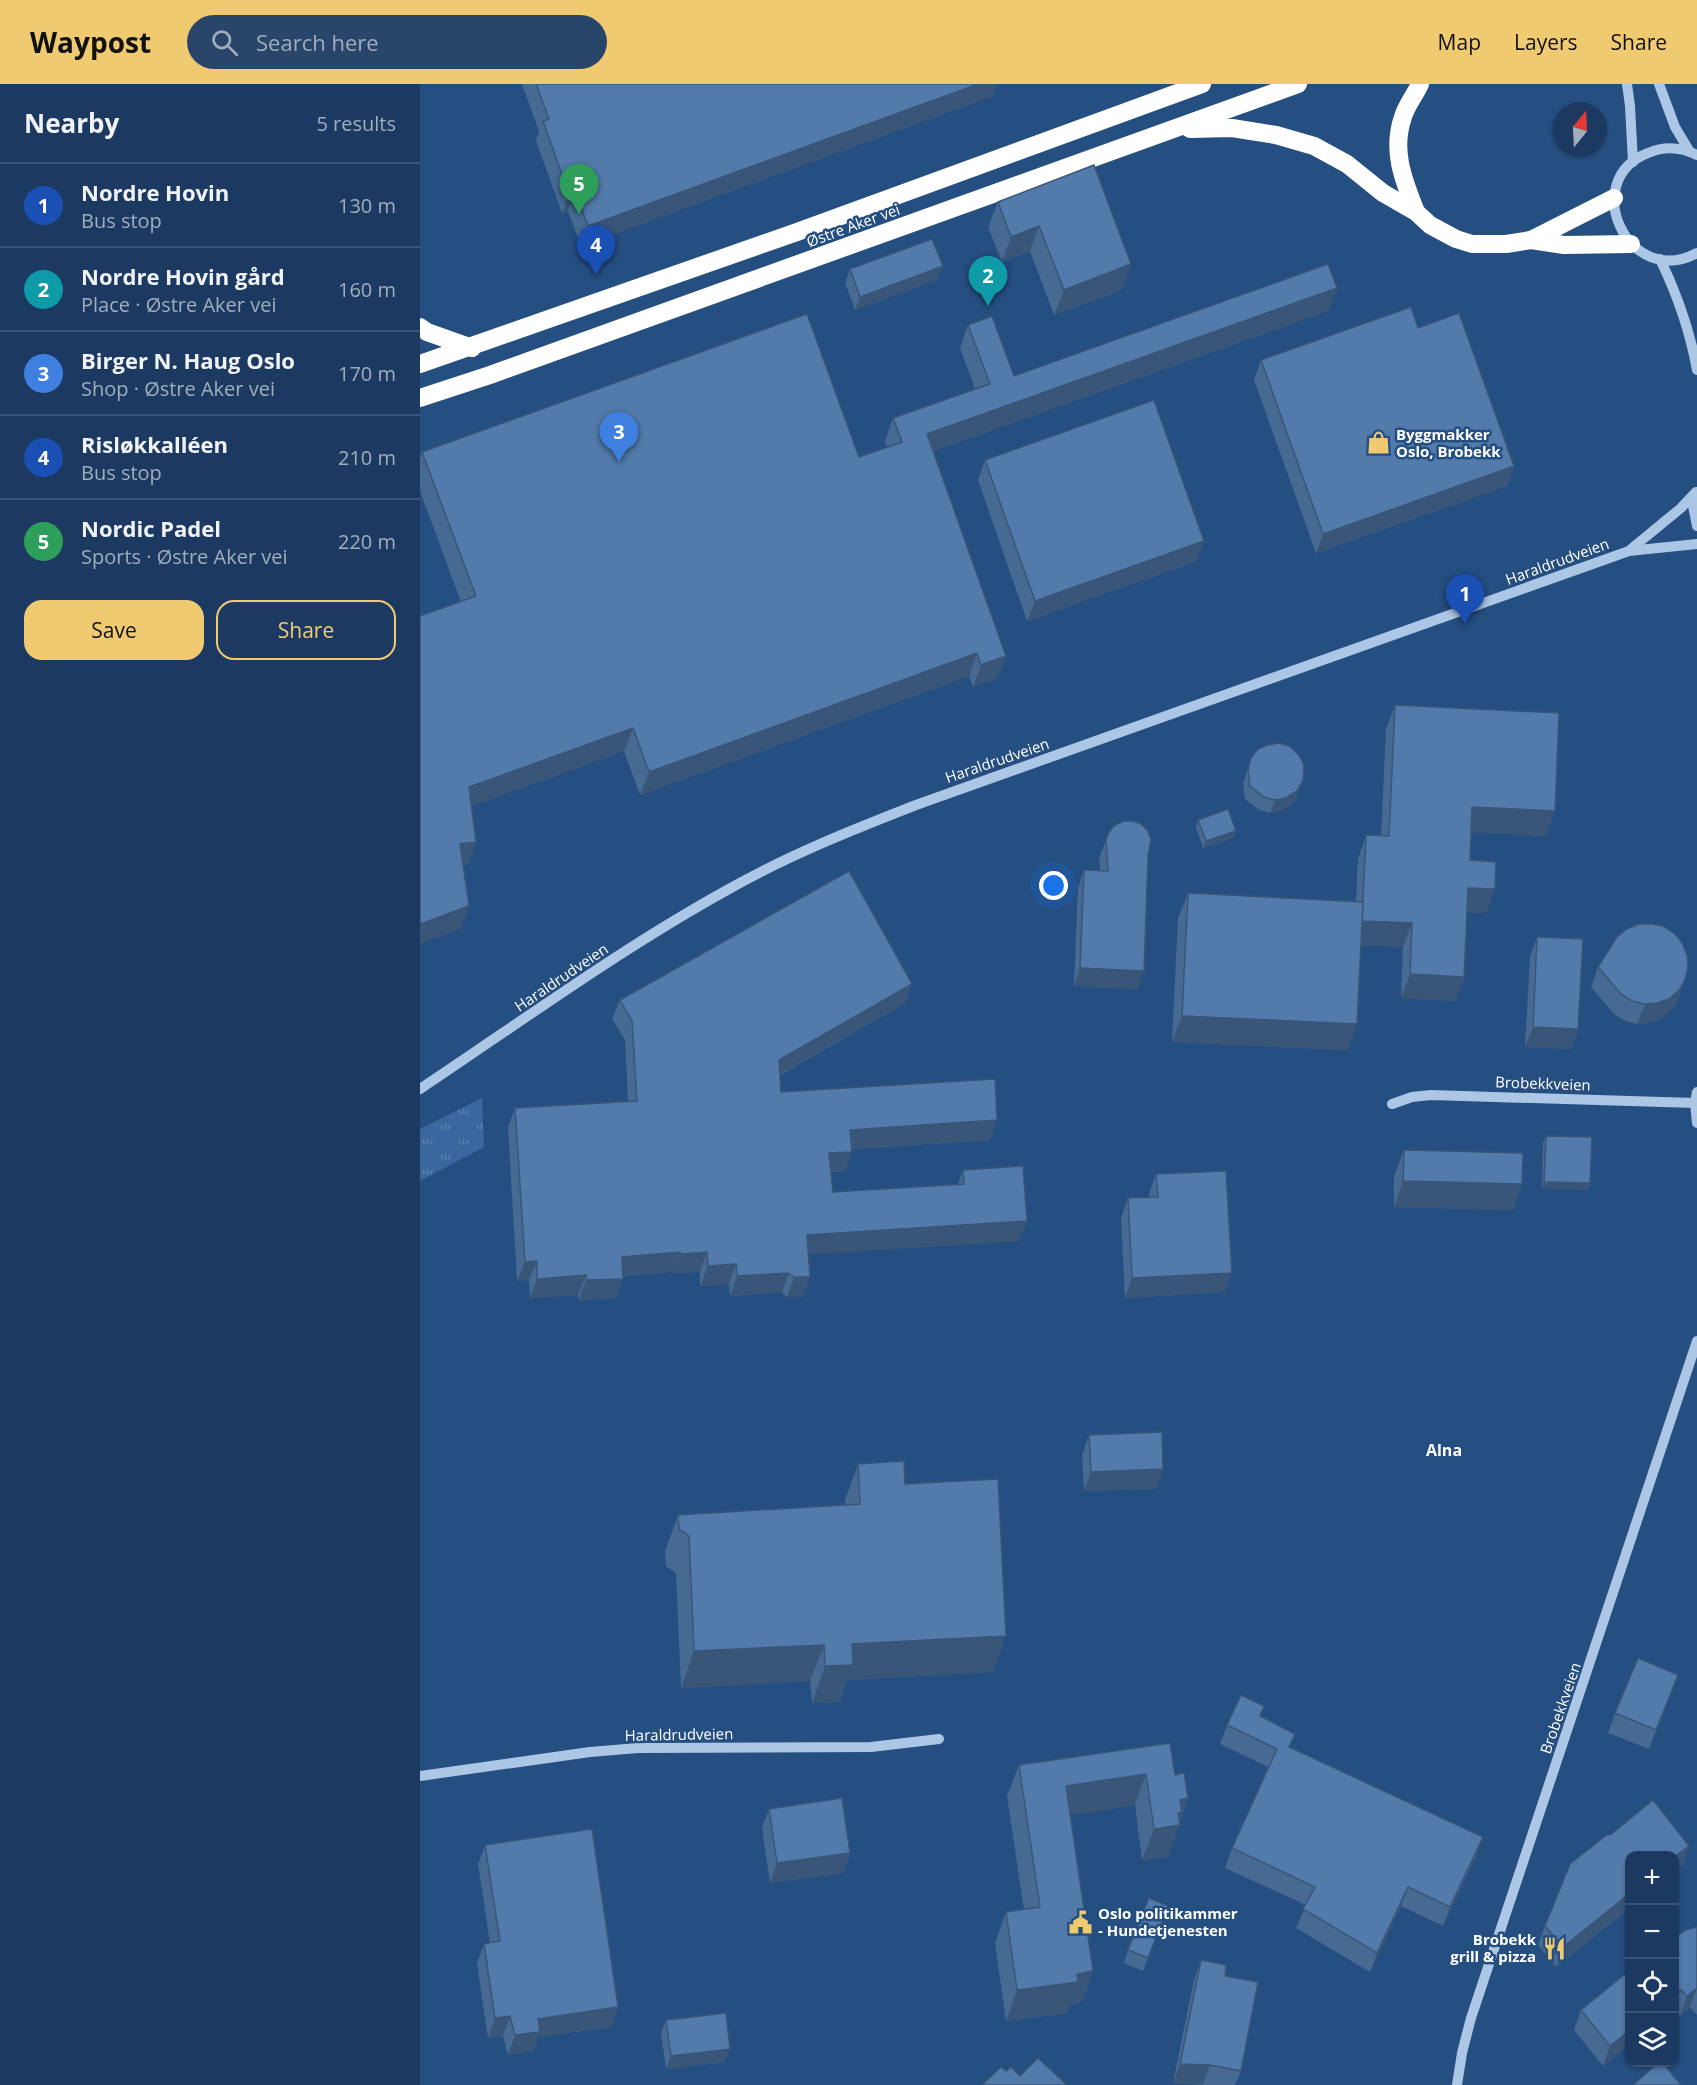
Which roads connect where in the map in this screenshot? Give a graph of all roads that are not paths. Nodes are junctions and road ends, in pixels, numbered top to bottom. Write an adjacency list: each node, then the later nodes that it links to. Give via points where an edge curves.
1 (1202, 84): 16 (highway, Østre Aker vei)
2 (1298, 84): 6 (highway, Østre Aker vei)
3 (1420, 84): 10 (highway, via 1403,116 1397,150)
4 (1627, 84): 8 (street)
5 (1659, 84): 7 (street, via 1675,128)
6 (1173, 129): 10 (highway, via 1232,128 1295,140 1330,153 1383,193); 19 (highway, Østre Aker vei)
7 (1694, 153): 8 (street, via 1666,148)
8 (1633, 162): 9 (street, via 1620,178)
9 (1614, 198): 11 (highway); 12 (street, via 1617,223)
10 (1416, 212): 11 (highway, via 1430,225 1472,244)
11 (1531, 240): 12 (highway, via 1564,246)
12 (1631, 244): 14 (street)
13 (1697, 253): 14 (street, via 1683,259)
14 (1660, 259): 18 (street, via 1684,316)
15 (420, 327): 16 (highway)
16 (472, 348): 17 (highway, Østre Aker vei)
17 (420, 364)
18 (1697, 370)
19 (420, 398)
20 (1696, 491): 21 (street, via 1693,506); 23 (street, Haraldrudveien, via 1682,508)
21 (1697, 526)
22 (1697, 544): 23 (street, Haraldrudveien)
23 (1629, 551): 24 (street, Haraldrudveien, via 916,805 811,848 729,889 640,942)
24 (420, 1089)
25 (1696, 1098): 26 (street, Brobekkveien, via 1431,1095 1412,1096); 27 (street)
26 (1392, 1104)
27 (1697, 1123)
28 (1697, 1341): 31 (street, Brobekkveien, via 1471,2018)
29 (939, 1739): 30 (street, Haraldrudveien, via 871,1747 638,1748)
30 (420, 1776)
31 (1457, 2085)

